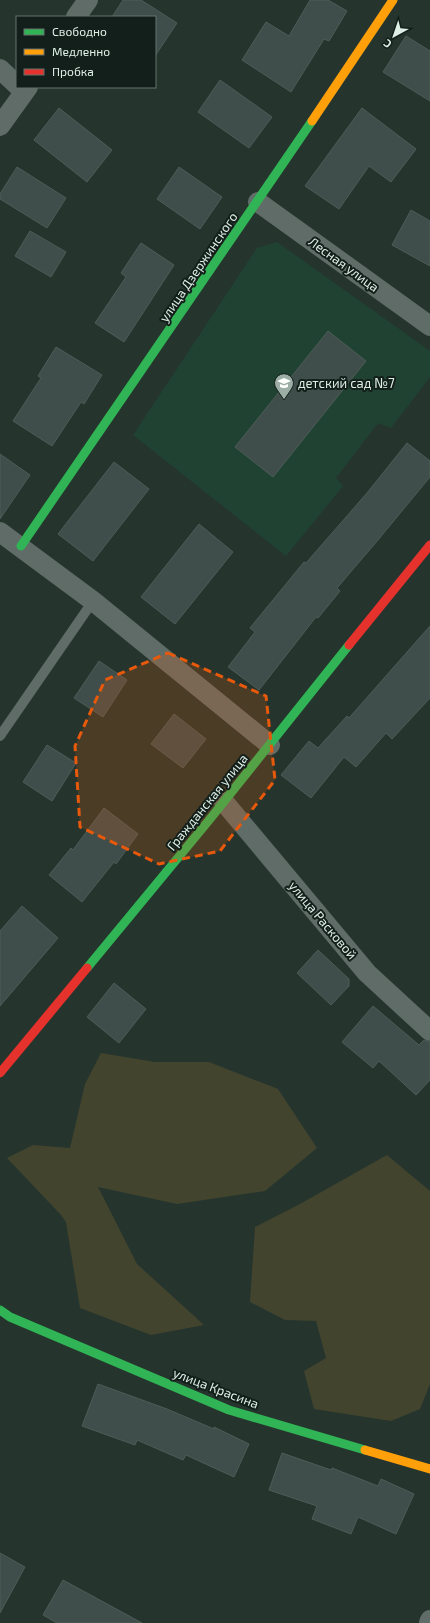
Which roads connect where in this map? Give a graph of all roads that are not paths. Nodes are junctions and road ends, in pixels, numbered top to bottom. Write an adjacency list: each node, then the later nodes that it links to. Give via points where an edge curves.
1 (88, 0): 3 (street)
2 (393, 0): 8 (street, улица Дзержинского)
3 (77, 16)
4 (0, 69): 5 (street)
5 (16, 83)
6 (22, 88): 7 (street)
7 (0, 126)
8 (258, 202): 9 (street, Лесная улица); 12 (street, улица Дзержинского)
9 (430, 326)
10 (0, 532): 12 (street)
11 (430, 545): 15 (street, Гражданская улица)
12 (21, 546): 13 (street)
13 (93, 601): 14 (lane); 15 (street)
14 (0, 736)
15 (270, 745): 16 (street, Гражданская улица)
16 (224, 802): 17 (street, улица Расковой, via 368,973); 18 (street, Гражданская улица)
17 (430, 1031)
18 (0, 1073)
19 (0, 1310): 20 (street, улица Красина, via 10,1317 229,1410)
20 (430, 1469)

